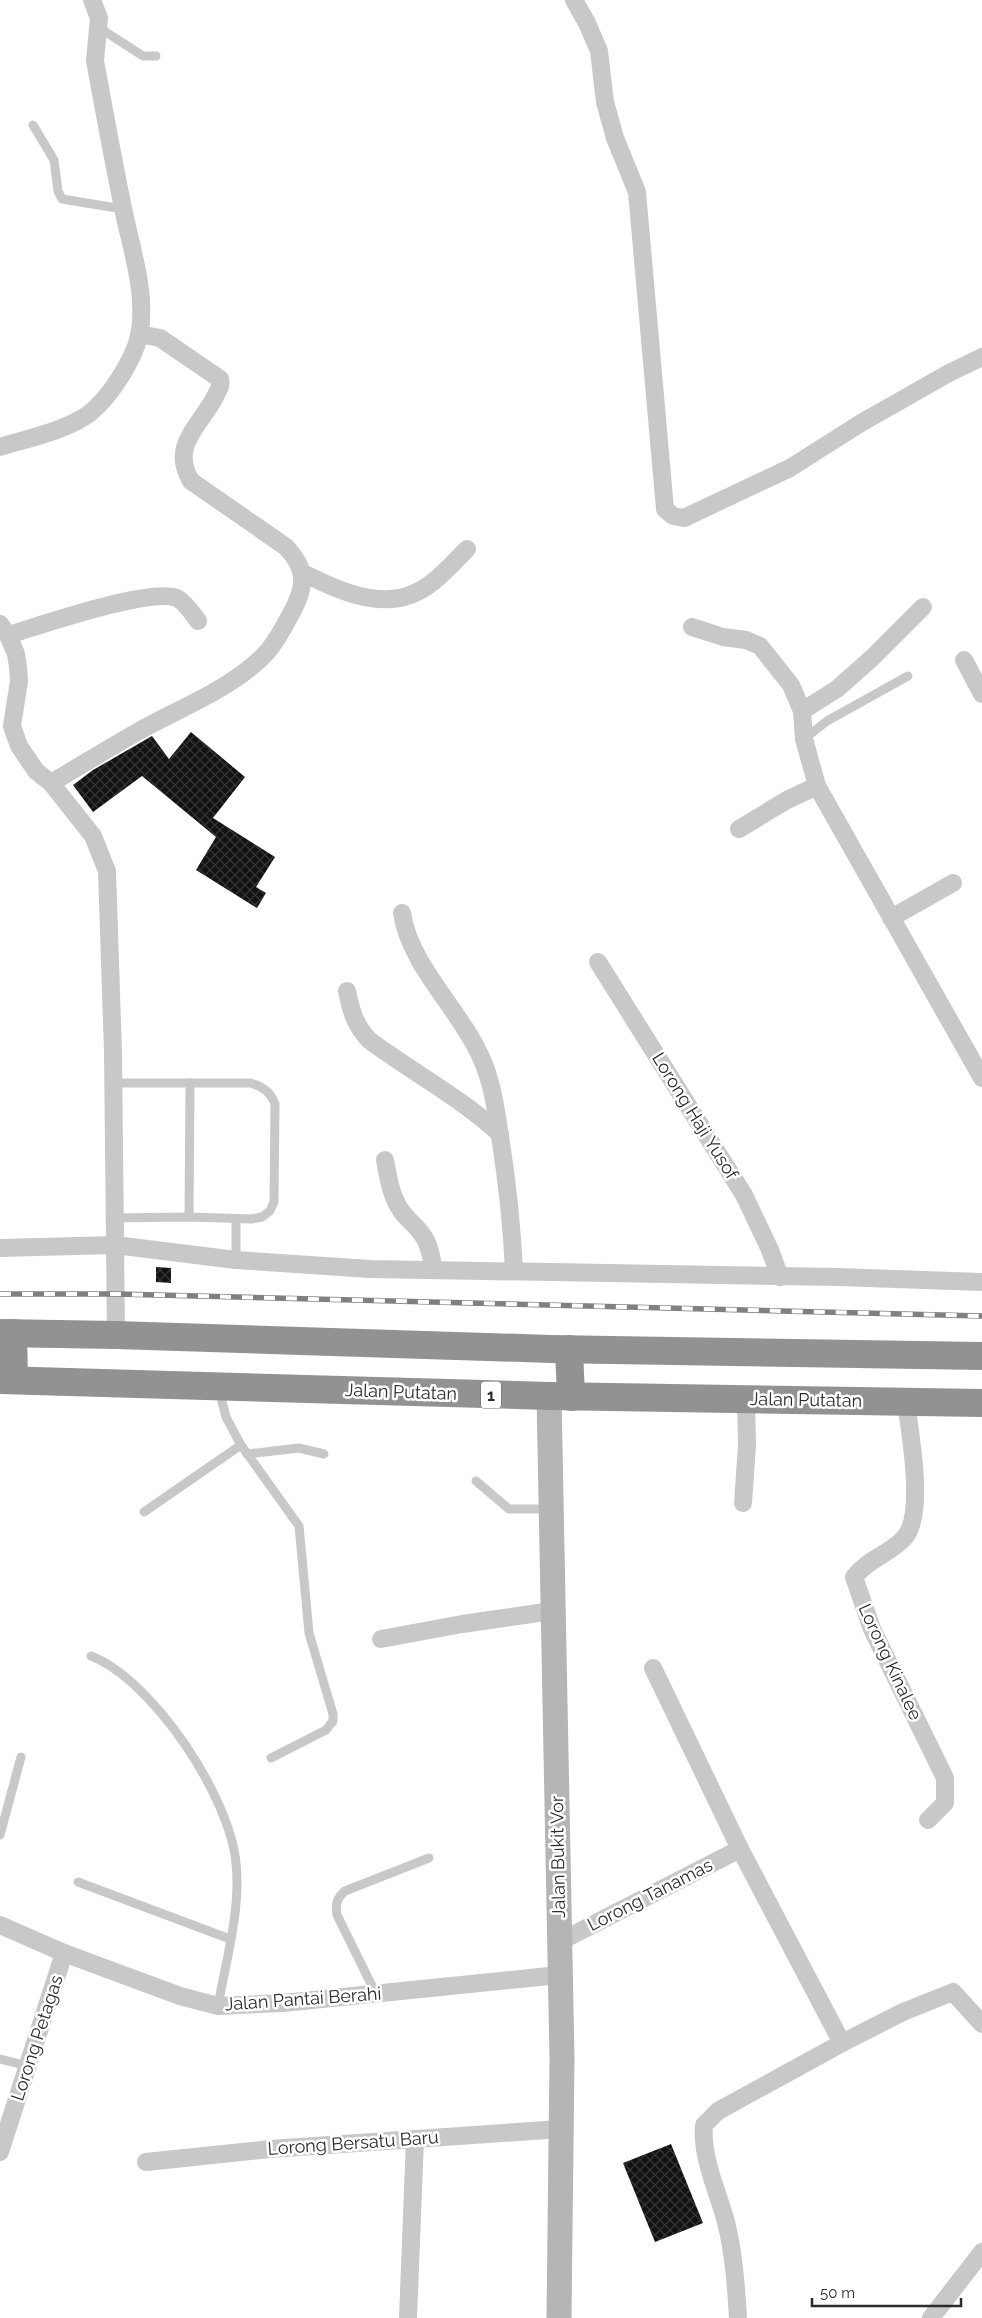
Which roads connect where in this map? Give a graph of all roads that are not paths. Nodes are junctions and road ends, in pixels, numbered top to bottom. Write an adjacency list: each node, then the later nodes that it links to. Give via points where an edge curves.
1 (92, 0): 3 (street, via 99,18)
2 (574, 0): 8 (street, via 599,51 605,102 615,138 637,192 665,509 684,518 790,468 877,414)
3 (98, 27): 4 (lane, via 143,56); 6 (street, via 96,69)
4 (156, 56)
5 (33, 125): 6 (lane, via 54,160 58,192 62,199)
6 (123, 209): 7 (street, via 141,299)
7 (140, 334): 9 (street, via 122,374 94,410 59,429); 11 (street, via 160,338 220,379 221,384 208,410 184,445 184,470 191,481 286,547 298,560)
8 (982, 357)
9 (0, 447)
10 (467, 549): 11 (street, via 422,589 387,599 349,592)
11 (303, 573): 21 (street, via 297,603 277,638 256,662 221,687)
12 (923, 607): 19 (street, via 837,689)
13 (198, 621): 15 (street, via 177,598 165,596)
14 (692, 627): 19 (street, via 760,646 791,685)
15 (4, 630): 21 (street, via 16,654 19,681 12,726 27,760)
16 (964, 660): 18 (street)
17 (908, 676): 20 (lane, via 827,721)
18 (982, 694)
19 (802, 711): 20 (street)
20 (804, 739): 22 (street)
21 (51, 783): 30 (street, via 93,836 106,872)
22 (817, 786): 23 (street); 26 (street)
23 (739, 829)
24 (953, 883): 26 (street)
25 (402, 913): 32 (street, via 406,933 415,952 483,1061)
26 (891, 918): 29 (street)
27 (598, 962): 42 (street, Lorong Haji Yusof, via 744,1195)
28 (347, 991): 32 (street, via 353,1017 369,1040 483,1118)
29 (982, 1078)
30 (113, 1083): 31 (lane); 35 (street)
31 (190, 1083): 34 (lane); 36 (lane, via 250,1083 272,1094 275,1104 274,1202 262,1217)
32 (500, 1134): 41 (street)
33 (385, 1160): 40 (street, via 398,1208 422,1233)
34 (190, 1217): 35 (lane); 36 (lane)
35 (114, 1218): 37 (street)
36 (236, 1220): 39 (lane)
37 (115, 1245): 38 (street); 39 (street); 45 (street)
38 (0, 1248)
39 (236, 1260): 40 (street)
40 (434, 1270): 41 (street)
41 (514, 1271): 42 (street)
42 (780, 1277): 43 (street)
43 (982, 1282)
44 (7, 1333): 45 (highway); 48 (highway)
45 (116, 1334): 46 (highway)
46 (569, 1349): 47 (highway); 50 (highway)
47 (982, 1356)
48 (7, 1380): 49 (highway, Jalan Putatan / 1)
49 (217, 1385): 50 (highway, Jalan Putatan / 1); 54 (lane, via 226,1417)
50 (560, 1397): 51 (highway, Jalan Putatan / 1); 59 (street, Jalan Bukit Vor)
51 (746, 1399): 52 (highway, Jalan Putatan / 1); 58 (street)
52 (906, 1402): 53 (highway, Jalan Putatan / 1); 67 (street, Lorong Kinalee, via 916,1479 912,1527 904,1539 863,1566 854,1577 872,1629 945,1778 945,1802)
53 (982, 1403)
54 (241, 1445): 55 (lane); 60 (lane)
55 (247, 1454): 56 (lane, via 299,1448); 66 (lane, via 299,1526 309,1633 334,1714 326,1730)
56 (324, 1454)
57 (476, 1481): 59 (lane, via 509,1509)
58 (743, 1503)
59 (550, 1509): 61 (street, Jalan Bukit Vor)
60 (144, 1512)
61 (552, 1611): 62 (street); 74 (street, Jalan Bukit Vor)
62 (381, 1639)
63 (91, 1656): 73 (lane, via 116,1669 143,1692 191,1754 218,1802 233,1841 236,1864 236,1904)
64 (653, 1668): 69 (street)
65 (21, 1758): 68 (lane)
66 (271, 1758)
67 (928, 1820)
68 (0, 1835)
69 (740, 1849): 74 (street, Lorong Tanamas); 80 (street)
70 (429, 1858): 77 (lane, via 345,1891 336,1902 337,1915)
71 (78, 1882): 73 (lane)
72 (0, 1926): 75 (street, Jalan Pantai Berahi)
73 (230, 1938): 78 (lane)
74 (559, 1942): 76 (street, Jalan Bukit Vor)
75 (64, 1953): 78 (street, Jalan Pantai Berahi, via 180,1996); 82 (street, Lorong Petagas)
76 (559, 1975): 77 (street, Jalan Pantai Berahi); 83 (street, Jalan Bukit Vor)
77 (376, 1994): 78 (street, Jalan Pantai Berahi, via 259,2006)
78 (218, 2006)
79 (982, 2024): 80 (street, via 953,1992 903,2012)
80 (842, 2043): 90 (street, via 718,2111 704,2125 706,2154 732,2250)
81 (0, 2058): 82 (lane)
82 (28, 2066): 85 (street, Lorong Petagas)
83 (561, 2129): 84 (street, Lorong Bersatu Baru); 89 (street, Jalan Bukit Vor)
84 (415, 2139): 86 (street, Lorong Bersatu Baru); 88 (street)
85 (0, 2152)
86 (146, 2162)
87 (982, 2252): 91 (street)
88 (408, 2318)
89 (558, 2318)
90 (738, 2318)
91 (931, 2318)

